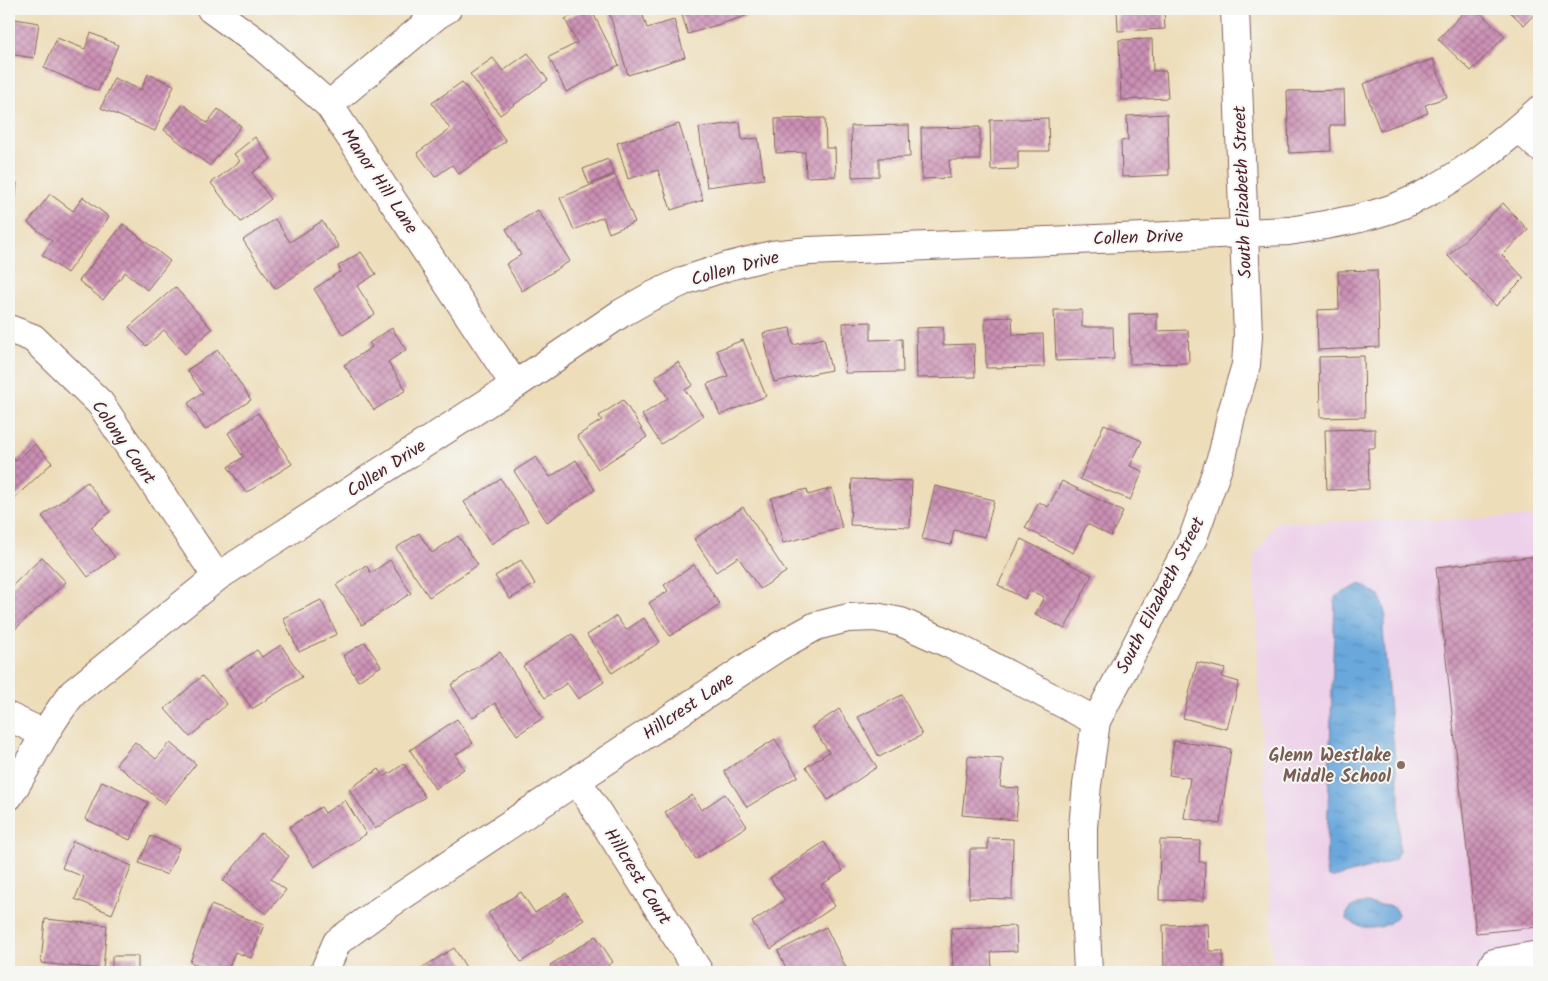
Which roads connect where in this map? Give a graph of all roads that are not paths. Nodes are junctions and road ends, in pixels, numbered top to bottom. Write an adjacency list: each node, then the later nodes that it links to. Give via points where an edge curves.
1 (210, 9): 4 (street, Manor Hill Lane, via 262,46)
2 (447, 9): 4 (street)
3 (1235, 9): 8 (street, South Elizabeth Street)
4 (329, 106): 10 (street, Manor Hill Lane)
5 (1539, 110): 6 (street, Collen Drive)
6 (1519, 128): 7 (street); 8 (street, Collen Drive, via 1477,162 1414,200 1336,224)
7 (1539, 147)
8 (1244, 233): 10 (street, Collen Drive, via 772,255 703,274 650,297); 13 (street, South Elizabeth Street, via 1246,365 1223,453 1193,538)
9 (9, 329): 11 (street, Colony Court, via 33,338 100,403)
10 (515, 385): 11 (street, Collen Drive)
11 (217, 577): 14 (street, Collen Drive, via 74,693)
12 (9, 717): 14 (street)
13 (1096, 721): 15 (street, Hillcrest Lane, via 952,645 901,622 875,617 848,618 816,626 778,647); 20 (street, South Elizabeth Street, via 1083,827)
14 (46, 734): 16 (street, Collen Drive)
15 (577, 780): 18 (street, Hillcrest Lane, via 338,942); 19 (street, Hillcrest Court)
16 (9, 796)
17 (1539, 962): 21 (street, via 1533,956 1494,963)
18 (324, 972)
19 (698, 972)
20 (1088, 972)
21 (1490, 972)

